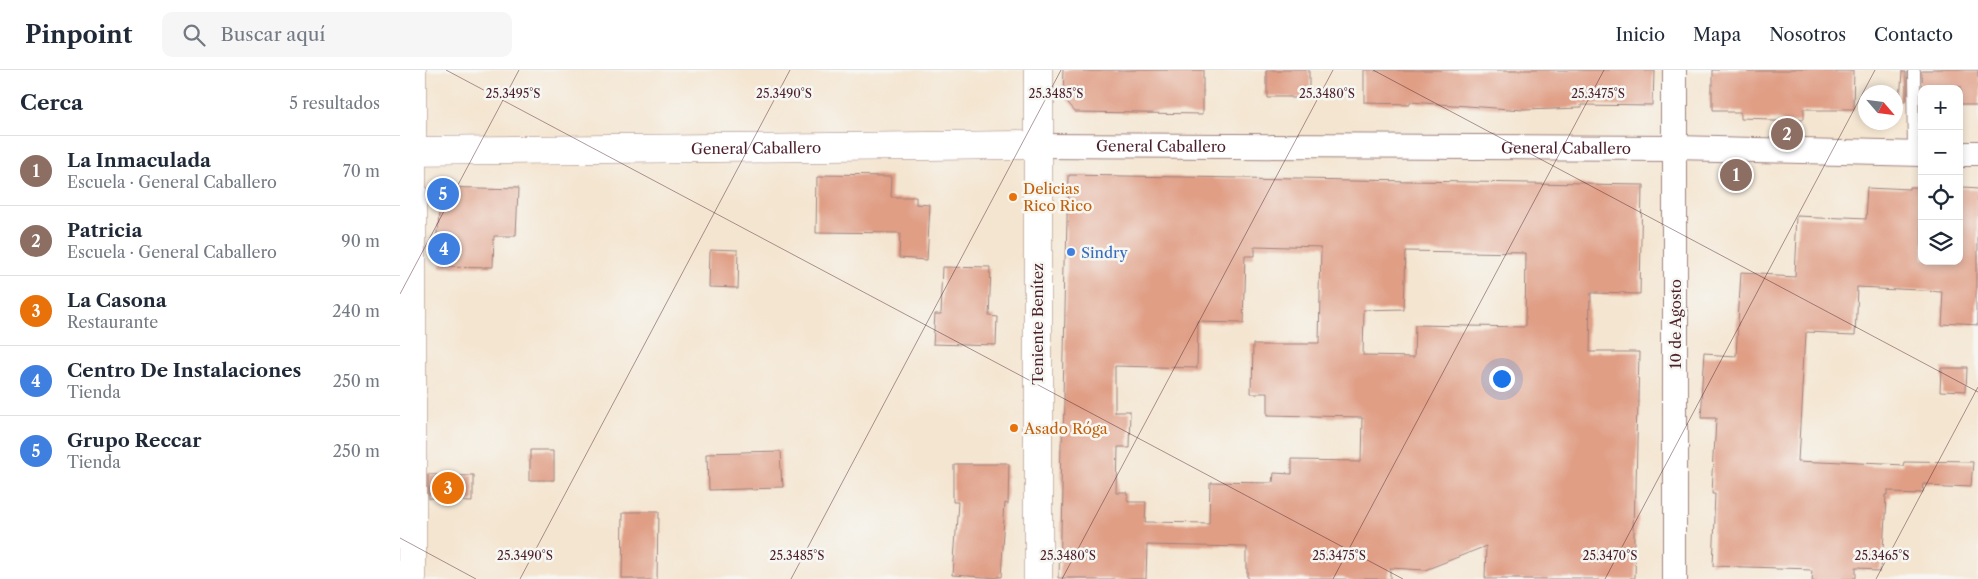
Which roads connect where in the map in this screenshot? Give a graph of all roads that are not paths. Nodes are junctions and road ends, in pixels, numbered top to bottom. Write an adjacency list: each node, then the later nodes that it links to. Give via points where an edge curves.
1 (412, 70): 7 (main road)
2 (1038, 70): 5 (main road, Teniente Benítez)
3 (1675, 70): 6 (street, 10 de Agosto)
4 (1913, 70): 8 (lane)
5 (1037, 145): 6 (street, General Caballero); 7 (main road, General Caballero); 12 (main road, Teniente Benítez)
6 (1676, 148): 8 (street, General Caballero); 13 (street, 10 de Agosto)
7 (406, 151): 11 (main road)
8 (1918, 154)
9 (1963, 155): 10 (street)
10 (1978, 155)
11 (412, 579)
12 (1038, 579)
13 (1675, 579)

